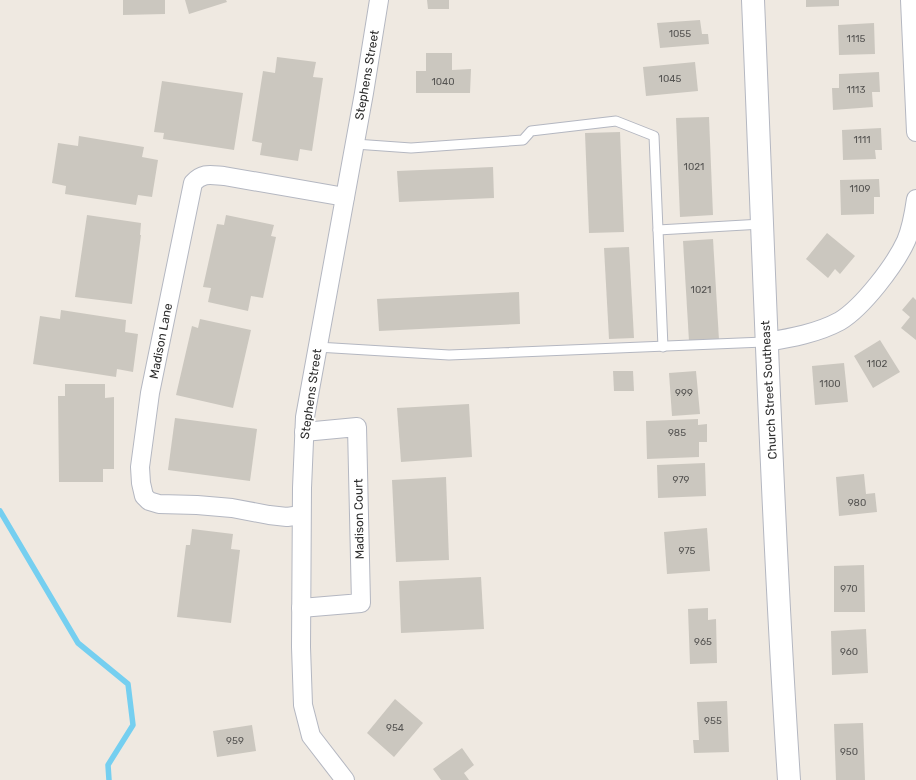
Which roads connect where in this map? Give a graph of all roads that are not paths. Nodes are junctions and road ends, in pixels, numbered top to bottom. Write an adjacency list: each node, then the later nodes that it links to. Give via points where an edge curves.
1 (380, 0): 5 (street, Stephens Street)
2 (753, 0): 8 (street, Church Street Southeast)
3 (910, 0): 4 (street)
4 (916, 132)
5 (355, 144): 6 (street, Stephens Street); 9 (lane, via 411,148 523,140 531,131 616,121 654,136)
6 (345, 197): 11 (street, Stephens Street); 14 (street, Madison Lane, via 224,176 206,175 198,177 193,183 153,378 143,441 141,483 144,496 149,501 159,504 232,508 287,517)
7 (916, 199): 10 (street, via 912,225 903,246 885,275 858,305 841,320 826,327)
8 (762, 224): 9 (lane); 10 (street, Church Street Southeast)
9 (658, 230): 12 (lane)
10 (766, 342): 12 (lane); 17 (street, Church Street Southeast)
11 (317, 347): 12 (lane, via 449,355); 13 (street, Stephens Street)
12 (663, 347)
13 (304, 432): 14 (street, Stephens Street); 15 (street, Madison Court, via 357,427 361,603)
14 (301, 515): 15 (street, Stephens Street)
15 (301, 608): 16 (street, Stephens Street, via 302,705 311,736)
16 (345, 780)
17 (789, 780)

